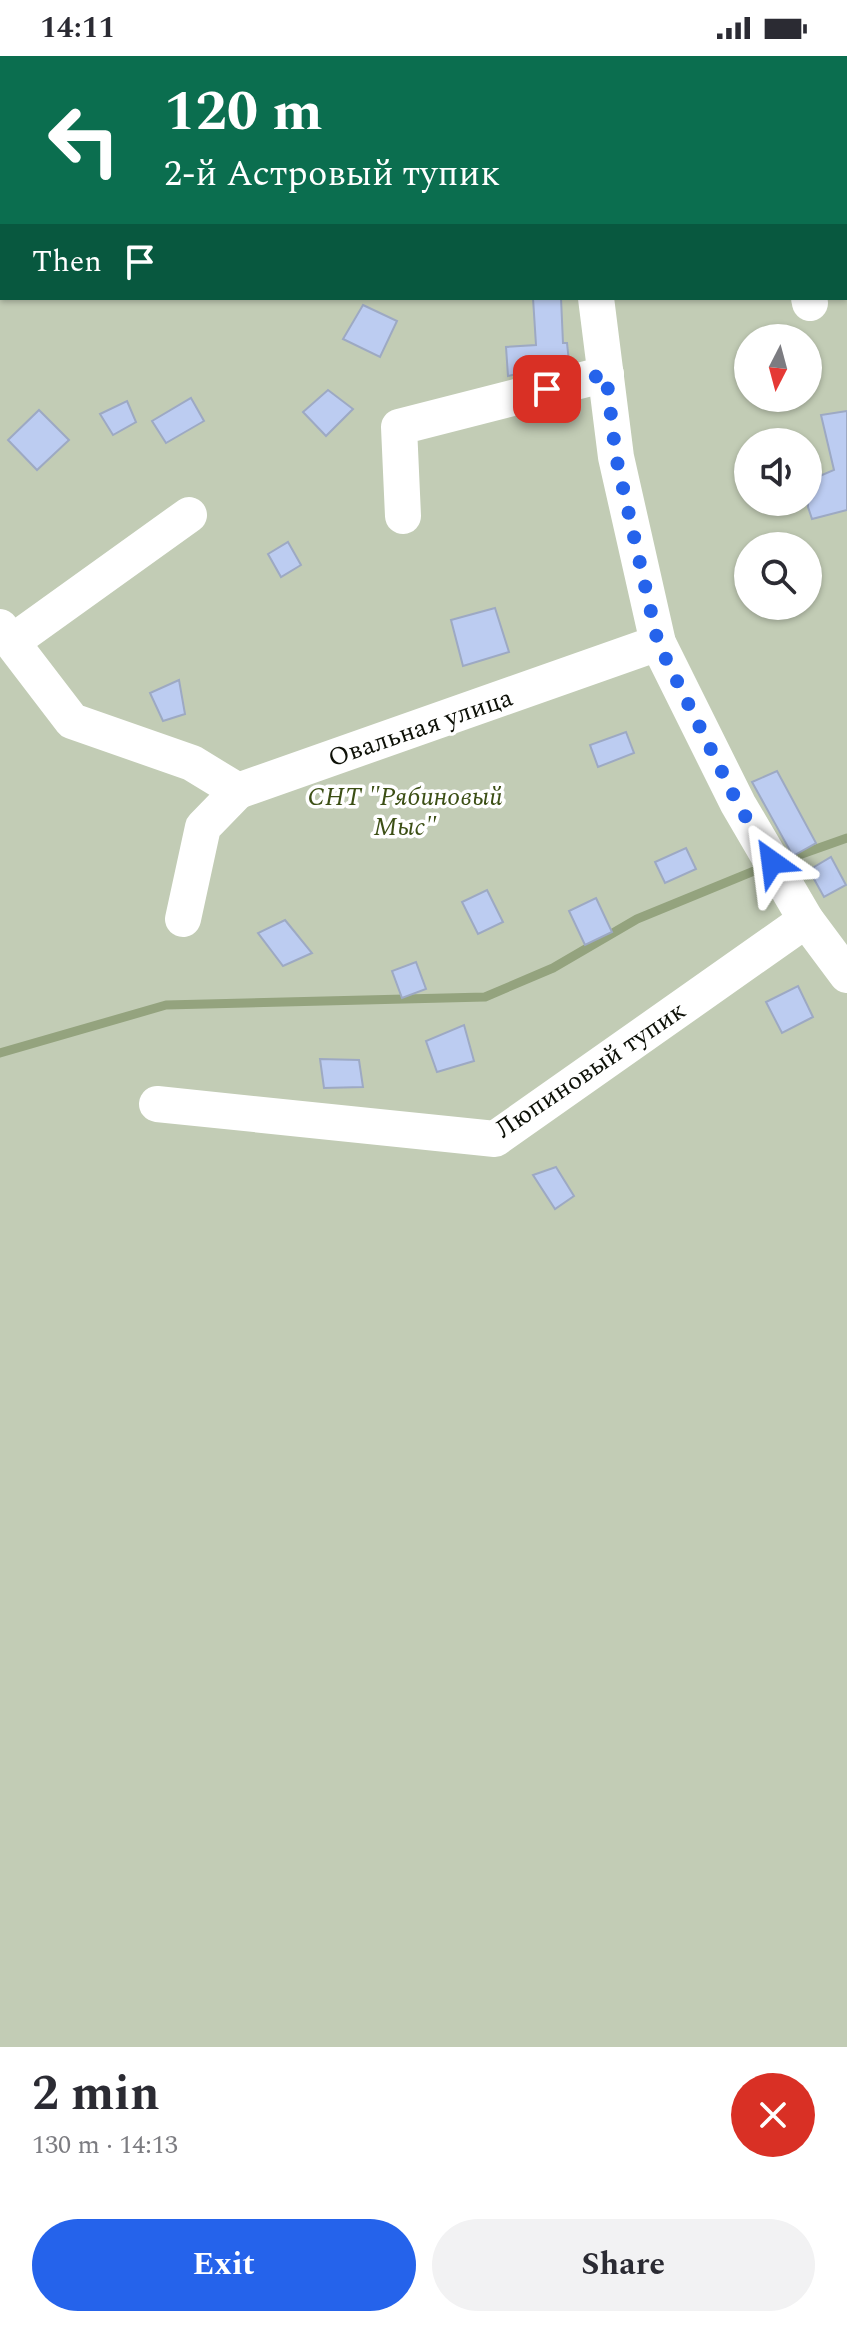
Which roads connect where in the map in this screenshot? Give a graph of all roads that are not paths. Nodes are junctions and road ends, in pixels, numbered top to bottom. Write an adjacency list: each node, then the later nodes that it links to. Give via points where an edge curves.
1 (596, 300): 2 (lane)
2 (606, 374): 4 (lane, via 399,427); 6 (lane, via 616,457)
3 (189, 515): 5 (lane)
4 (403, 516)
5 (6, 634): 7 (lane, via 72,721 192,763)
6 (658, 643): 7 (lane, Овальная улица); 9 (lane, via 738,804)
7 (238, 791): 8 (lane, via 203,827)
8 (183, 919)
9 (806, 920): 10 (lane); 11 (lane, Люпиновый тупик, via 495,1139)
10 (847, 975)
11 (157, 1104)

